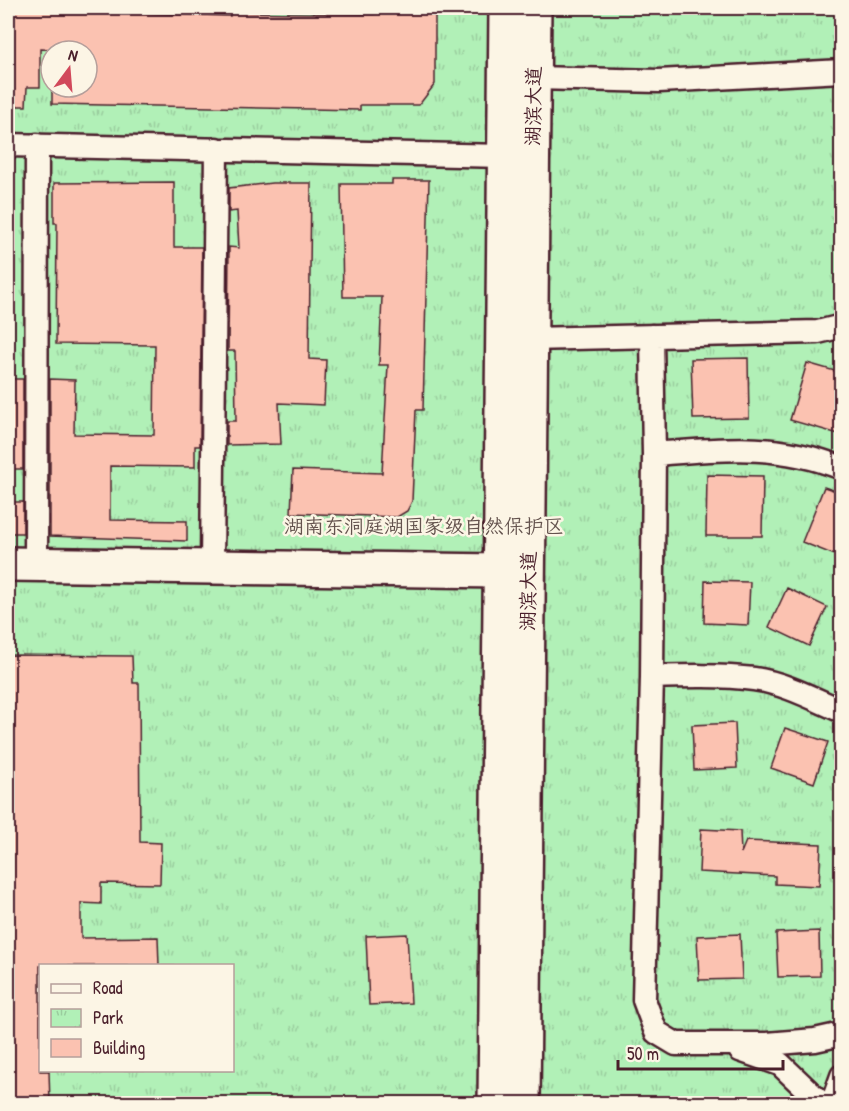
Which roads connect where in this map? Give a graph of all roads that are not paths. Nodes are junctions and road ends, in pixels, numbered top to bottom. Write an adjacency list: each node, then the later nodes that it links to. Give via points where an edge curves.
1 (506, 8): 8 (main road, 湖滨大道)
2 (534, 8): 4 (main road, 湖滨大道)
3 (842, 71): 4 (street, via 658,81)
4 (534, 78): 12 (main road, 湖滨大道)
5 (8, 145): 6 (street)
6 (37, 146): 7 (street); 16 (street)
7 (216, 149): 8 (street); 17 (street)
8 (504, 156): 18 (main road, 湖滨大道)
9 (842, 326): 10 (street)
10 (818, 332): 11 (street); 13 (street)
11 (652, 336): 12 (street); 14 (street)
12 (531, 339): 25 (main road, 湖滨大道)
13 (842, 339)
14 (654, 454): 15 (street, via 740,447 793,452); 19 (street)
15 (842, 468)
16 (22, 564): 17 (main road)
17 (212, 567): 18 (main road)
18 (500, 571): 24 (main road, 湖滨大道)
19 (652, 678): 20 (street, via 706,676 756,680); 22 (street, via 644,1000 656,1032 676,1044)
20 (842, 711)
21 (842, 1034): 22 (street, via 815,1040)
22 (725, 1044): 26 (street, via 780,1064)
23 (842, 1076): 27 (street)
24 (495, 1104)
25 (523, 1104)
26 (822, 1104)
27 (831, 1104)

